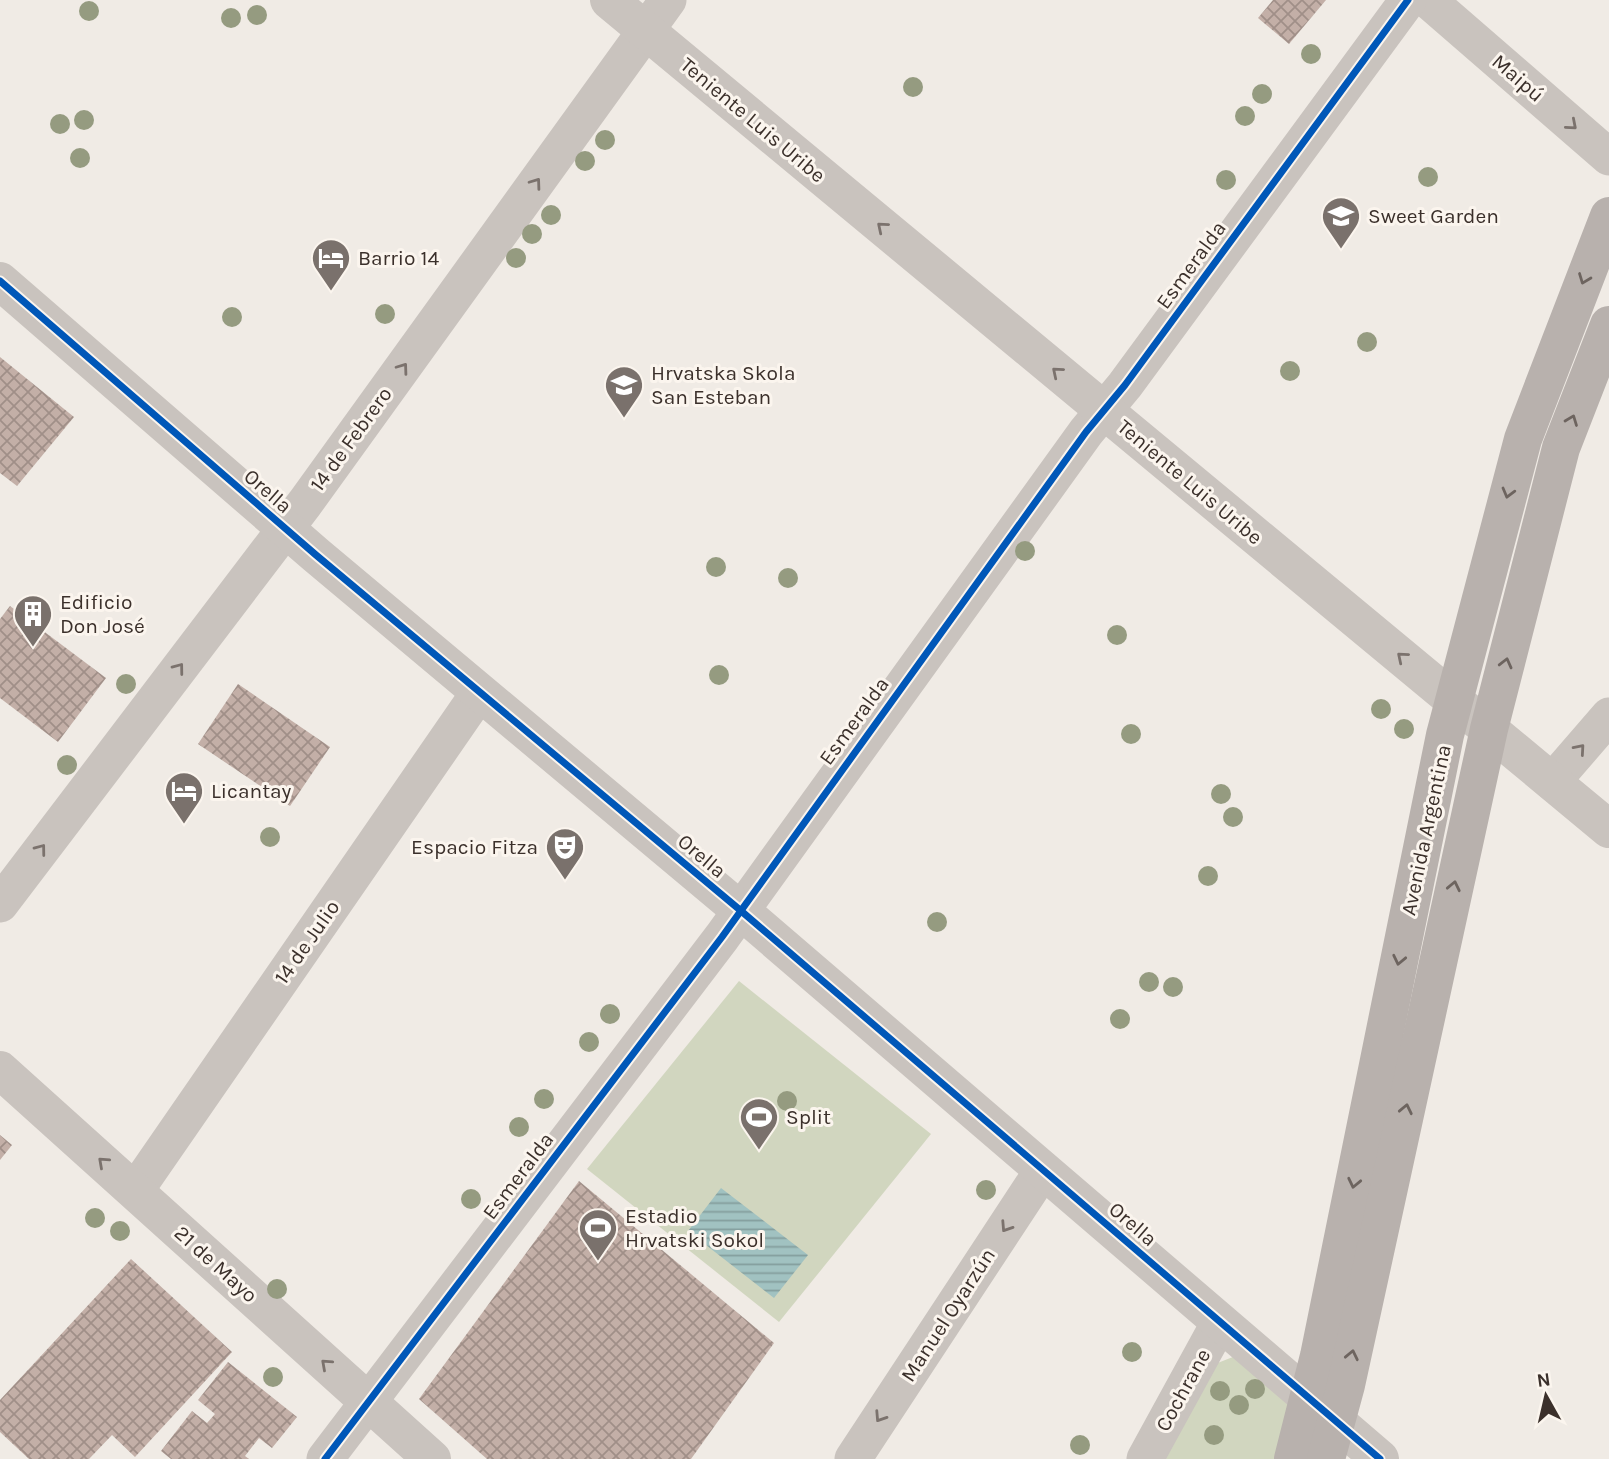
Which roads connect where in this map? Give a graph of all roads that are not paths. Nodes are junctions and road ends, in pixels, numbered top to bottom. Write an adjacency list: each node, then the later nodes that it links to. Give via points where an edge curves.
1 (609, 0): 5 (street, Teniente Luis Uribe)
2 (667, 0): 5 (street, 14 de Febrero)
3 (1408, 0): 10 (street, Esmeralda)
4 (1428, 0): 6 (street, Maipú, one-way to 6)
5 (646, 31): 10 (street, Teniente Luis Uribe, one-way to 5); 11 (street, 14 de Febrero, one-way to 5)
6 (1609, 156)
7 (1609, 216): 13 (main road, Avenida Argentina, one-way to 13, via 1523,439)
8 (0, 281): 11 (street, Orella)
9 (1609, 325): 15 (main road, Avenida Argentina, one-way to 9, via 1561,448)
10 (1104, 411): 13 (street, Teniente Luis Uribe, one-way to 10); 19 (street, Esmeralda)
11 (285, 528): 12 (street, Orella); 18 (street, 14 de Febrero, one-way to 11)
12 (479, 693): 19 (street, Orella); 22 (street, 14 de Julio)
13 (1454, 701): 15 (street, Teniente Luis Uribe); 25 (main road, Avenida Argentina, one-way to 25)
14 (1609, 716): 16 (street, one-way to 14)
15 (1489, 729): 16 (street, Teniente Luis Uribe); 25 (main road, Avenida Argentina, one-way to 15, via 1346,1385)
16 (1552, 782): 17 (street, Teniente Luis Uribe)
17 (1609, 829)
18 (0, 904)
19 (740, 911): 21 (street, Orella); 24 (street, Esmeralda)
20 (0, 1070): 22 (street, 21 de Mayo, one-way to 20)
21 (1043, 1170): 23 (street, Orella); 28 (street, Manuel Oyarzún, one-way to 28)
22 (135, 1191): 24 (street, 21 de Mayo, one-way to 22)
23 (1220, 1322): 25 (street, Orella); 29 (street, Cochrane)
24 (369, 1402): 26 (street, Esmeralda); 27 (street, 21 de Mayo)
25 (1322, 1409): 30 (main road, Avenida Argentina); 31 (main road, Avenida Argentina); 32 (street, Orella)
26 (325, 1459)
27 (432, 1459)
28 (853, 1459)
29 (1145, 1459)
30 (1293, 1459)
31 (1326, 1459)
32 (1380, 1459)

